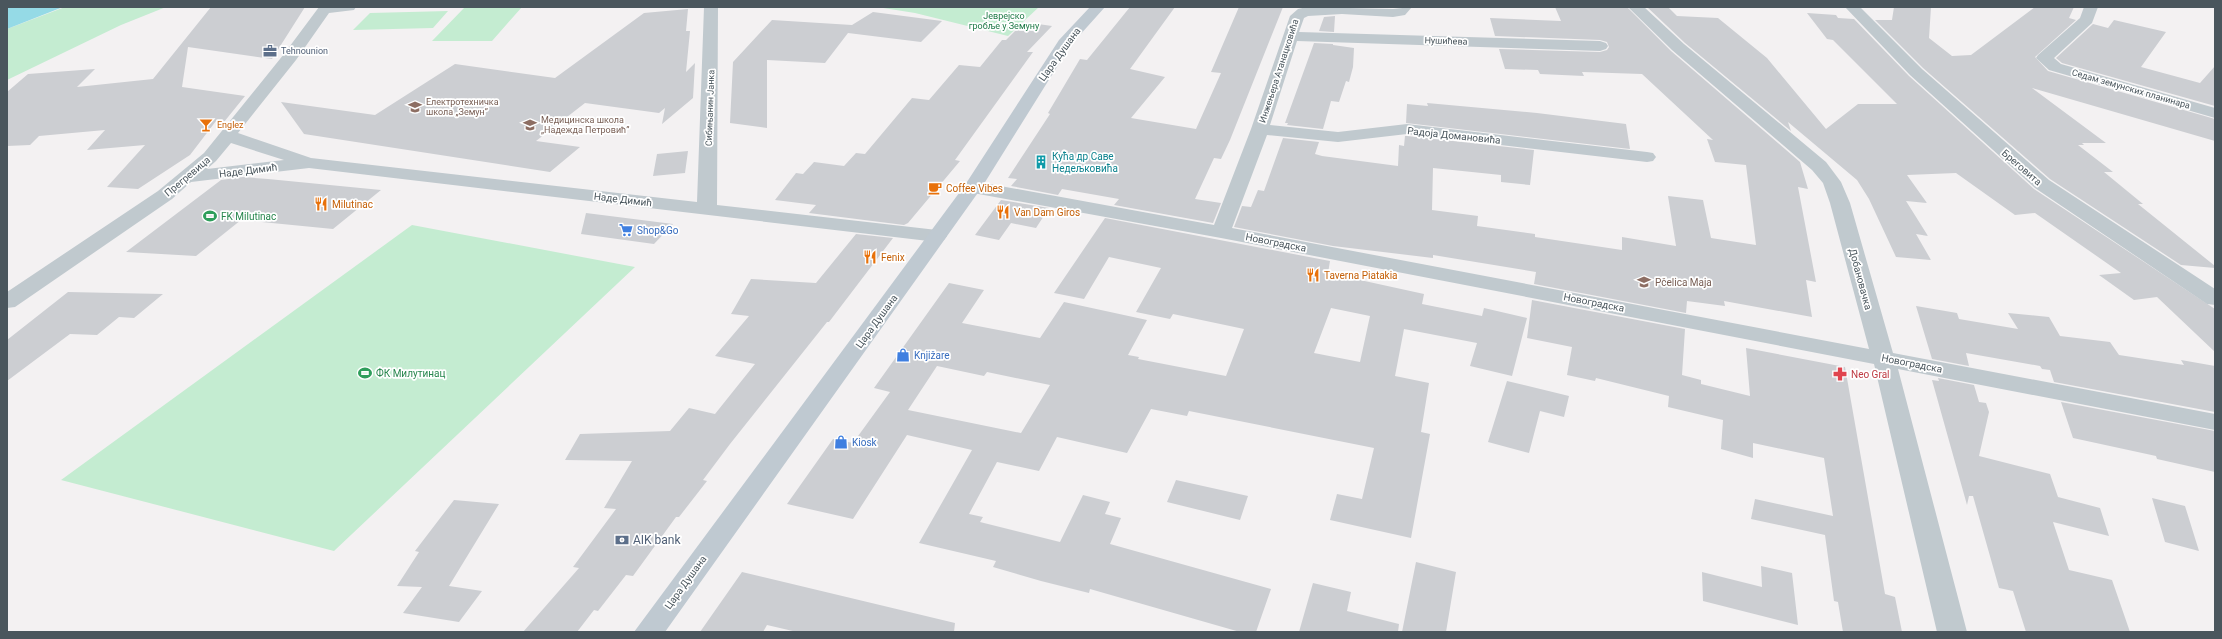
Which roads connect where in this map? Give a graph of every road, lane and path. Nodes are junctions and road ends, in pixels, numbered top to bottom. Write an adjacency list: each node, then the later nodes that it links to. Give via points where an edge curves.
1 (349, 7): 8 (street)
2 (711, 7): 18 (street, Сибињанин Јанка)
3 (1098, 7): 17 (main road, Цара Душана, via 1064,43)
4 (1405, 7): 9 (street, Инжењера Атанацковића, via 1400,12 1393,13 1306,11 1297,16)
5 (1635, 7): 23 (street, Добановачка, via 1667,38 1813,161 1827,176 1840,203)
6 (1852, 7): 21 (street, Бреговита, via 1916,72 2042,184)
7 (2092, 7): 11 (street, Седам земунских планинара, via 2087,20 2044,58 2047,62 2055,67)
8 (325, 8): 13 (street, Прегревица)
9 (1291, 36): 10 (street, Нушићева); 12 (street, Инжењера Атанацковића)
10 (1600, 46)
11 (2215, 113)
12 (1260, 129): 14 (street, Радоја Домановића, via 1338,137 1406,129); 19 (street, Инжењера Атанацковића)
13 (228, 136): 15 (street, Наде Димић); 16 (street, Прегревица)
14 (1648, 157)
15 (309, 163): 16 (street, Наде Димић); 18 (street, Наде Димић)
16 (188, 177): 22 (street, Прегревица, via 138,214)
17 (972, 187): 19 (street, Новоградска); 20 (main road, Цара Душана)
18 (707, 208): 20 (street, Наде Димић)
19 (1221, 232): 23 (street, Новоградска)
20 (937, 236): 25 (main road, Цара Душана)
21 (2215, 299)
22 (7, 302)
23 (1883, 358): 24 (street, Новоградска); 26 (street, Добановачка)
24 (2215, 422)
25 (649, 632)
26 (1952, 632)

